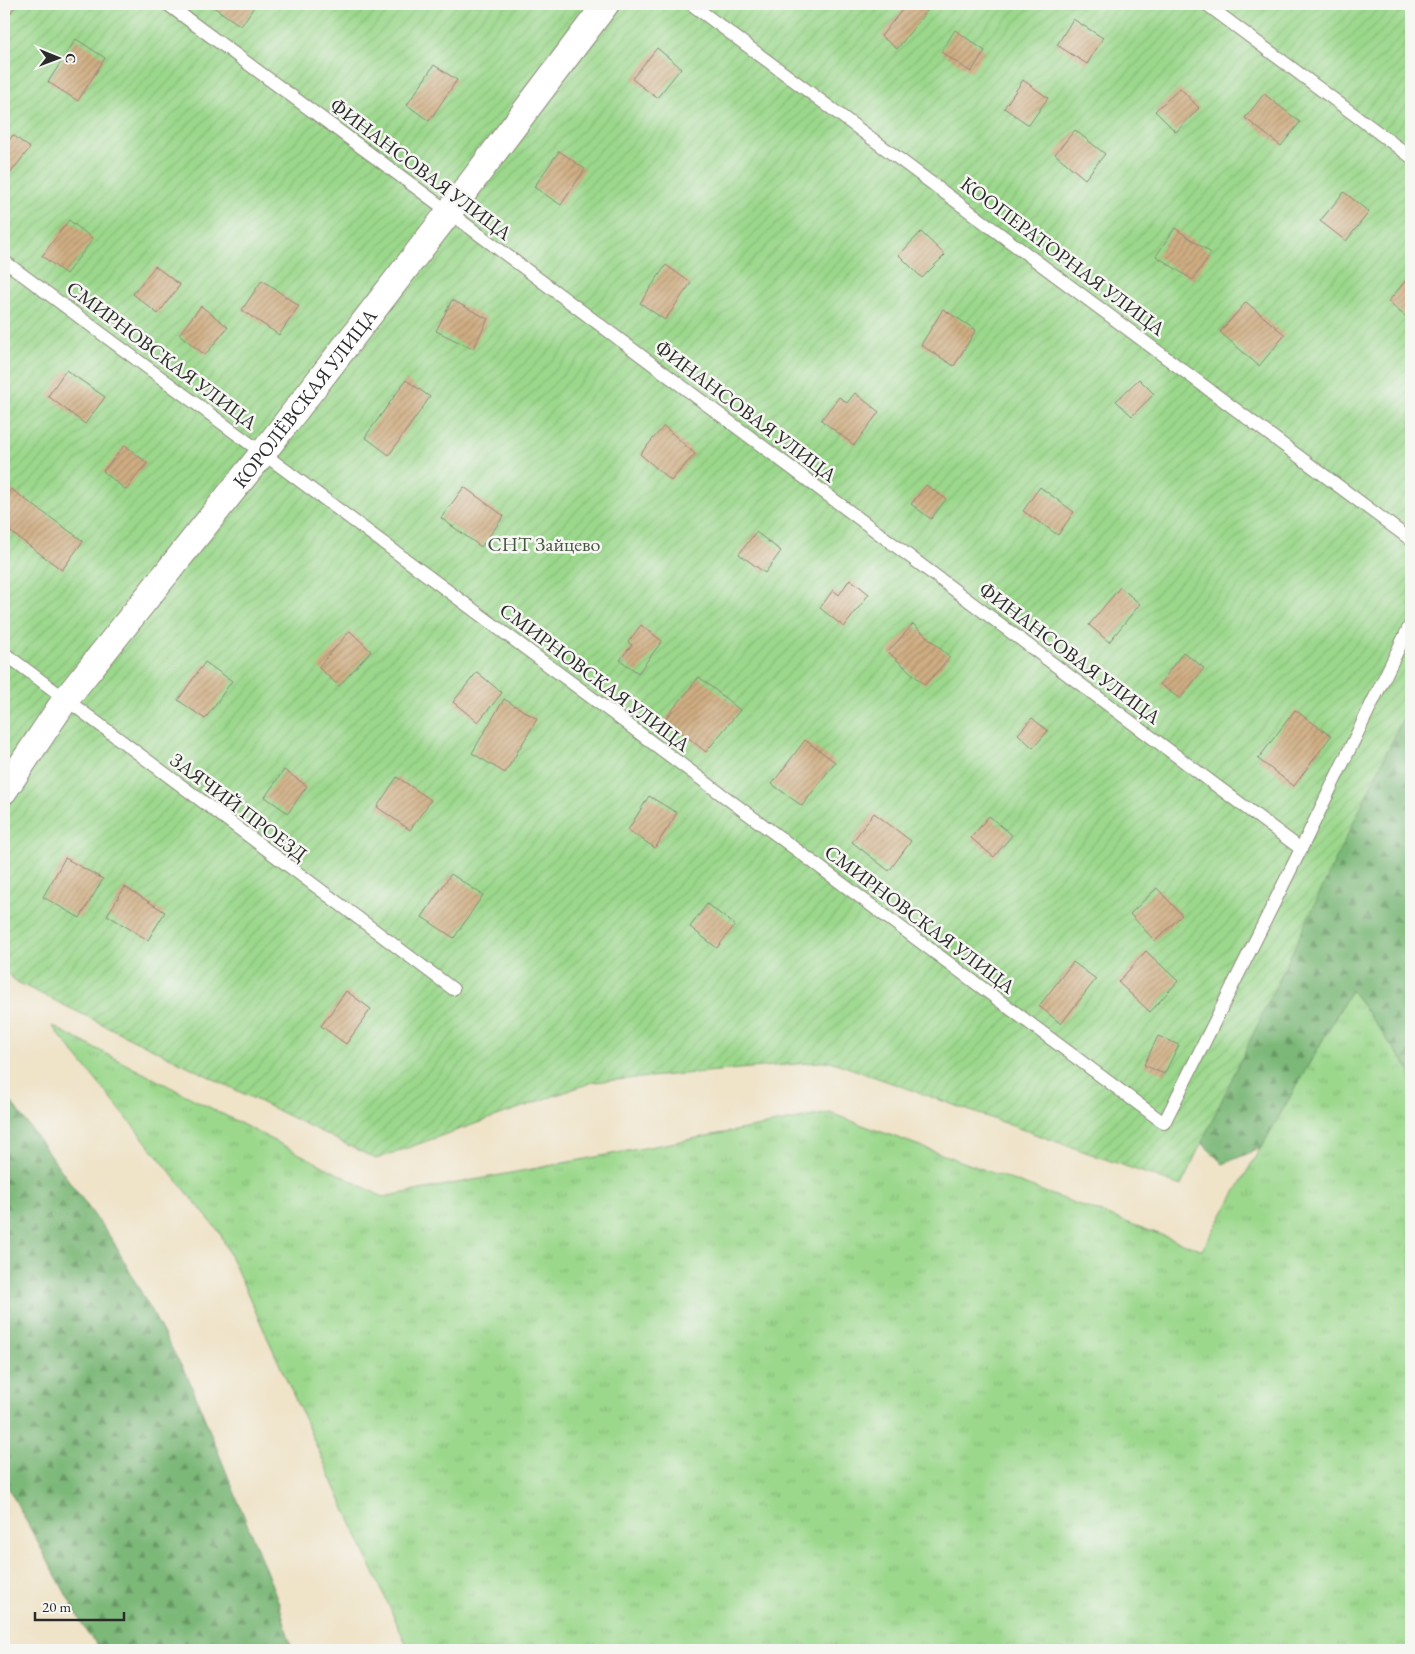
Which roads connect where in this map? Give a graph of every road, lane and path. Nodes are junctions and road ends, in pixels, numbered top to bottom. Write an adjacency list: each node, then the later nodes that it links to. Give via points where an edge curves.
1 (166, 4): 6 (lane, ФИНАНСОВАЯ УЛИЦА)
2 (606, 4): 6 (street, КОРОЛЁВСКАЯ УЛИЦА)
3 (691, 4): 9 (lane, КООПЕРАТОРНАЯ УЛИЦА)
4 (1206, 4): 5 (lane)
5 (1411, 157)
6 (449, 212): 8 (street, КОРОЛЁВСКАЯ УЛИЦА); 14 (lane, ФИНАНСОВАЯ УЛИЦА)
7 (4, 261): 8 (lane, СМИРНОВСКАЯ УЛИЦА)
8 (262, 454): 12 (street, КОРОЛЁВСКАЯ УЛИЦА); 14 (lane, СМИРНОВСКАЯ УЛИЦА, via 1164,1123)
9 (1411, 540)
10 (1411, 623): 14 (lane)
11 (4, 653): 12 (lane, ЗАЯЧИЙ ПРОЕЗД)
12 (65, 700): 13 (street, КОРОЛЁВСКАЯ УЛИЦА); 15 (lane, ЗАЯЧИЙ ПРОЕЗД)
13 (4, 791)
14 (1301, 849)
15 (452, 989)

